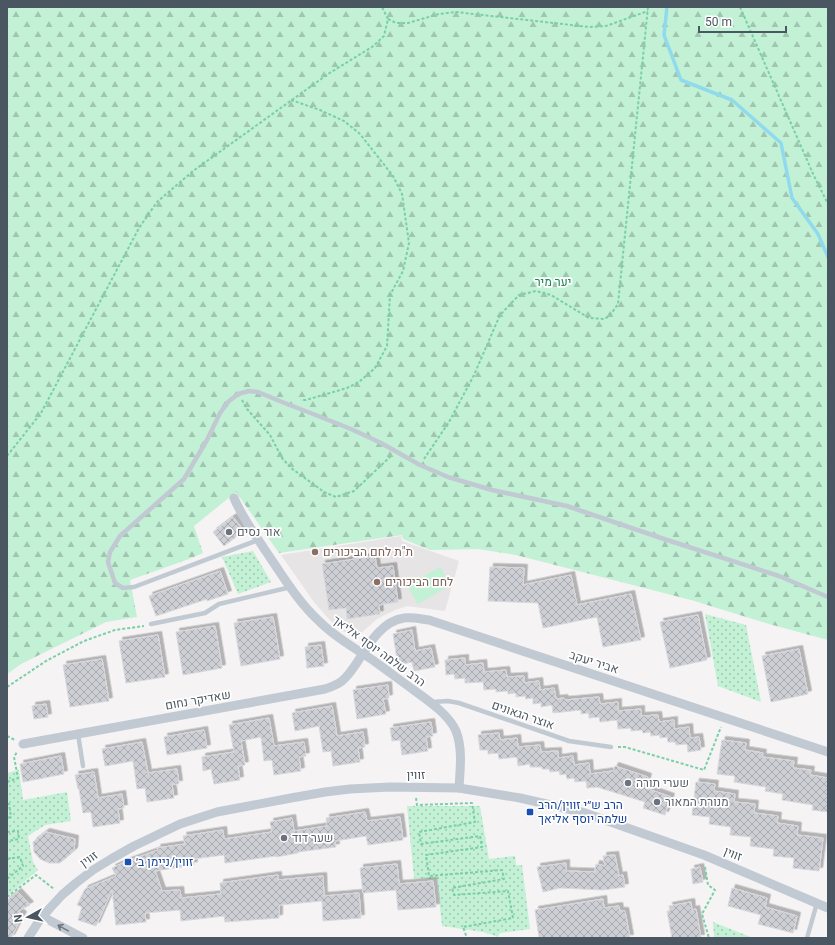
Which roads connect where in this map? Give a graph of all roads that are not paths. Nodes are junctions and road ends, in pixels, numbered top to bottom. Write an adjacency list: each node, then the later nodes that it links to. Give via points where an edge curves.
1 (234, 498): 2 (street, הרב שלמה יוסף אליאך)
2 (259, 540): 3 (street, הרב שלמה יוסף אליאך); 4 (lane, via 134,587 123,588 115,583 108,562 110,552 120,536 184,479 228,402 238,394 249,391 258,392 351,429 448,477 492,490 567,506 779,576)
3 (291, 587): 5 (lane, via 220,604 205,613); 6 (street, הרב שלמה יוסף אליאך, via 320,622)
4 (828, 597)
5 (151, 624)
6 (362, 654): 7 (street, הרב שלמה יוסף אליאך); 8 (street, שאדיקר נחום, via 342,681 325,689); 11 (street, אביר יעקב, via 383,628 394,620 429,620)
7 (430, 702): 10 (lane, אוצר הגאונים, via 459,703 569,741); 13 (street, הרב שלמה יוסף אליאך, via 452,724 456,732 460,756)
8 (78, 734): 9 (street, שאדיקר נחום); 12 (lane)
9 (23, 744)
10 (611, 747)
11 (828, 752)
12 (83, 766)
13 (459, 788): 14 (street, זווין, via 520,798 585,813 704,855); 16 (street, זווין, via 350,789 250,805 197,818 134,846 87,874 62,895)
14 (817, 903): 15 (street, זווין); 19 (lane)
15 (828, 908)
16 (43, 917): 17 (street, זווין); 18 (street, one-way to 16)
17 (28, 938)
18 (83, 938)
19 (807, 938)

